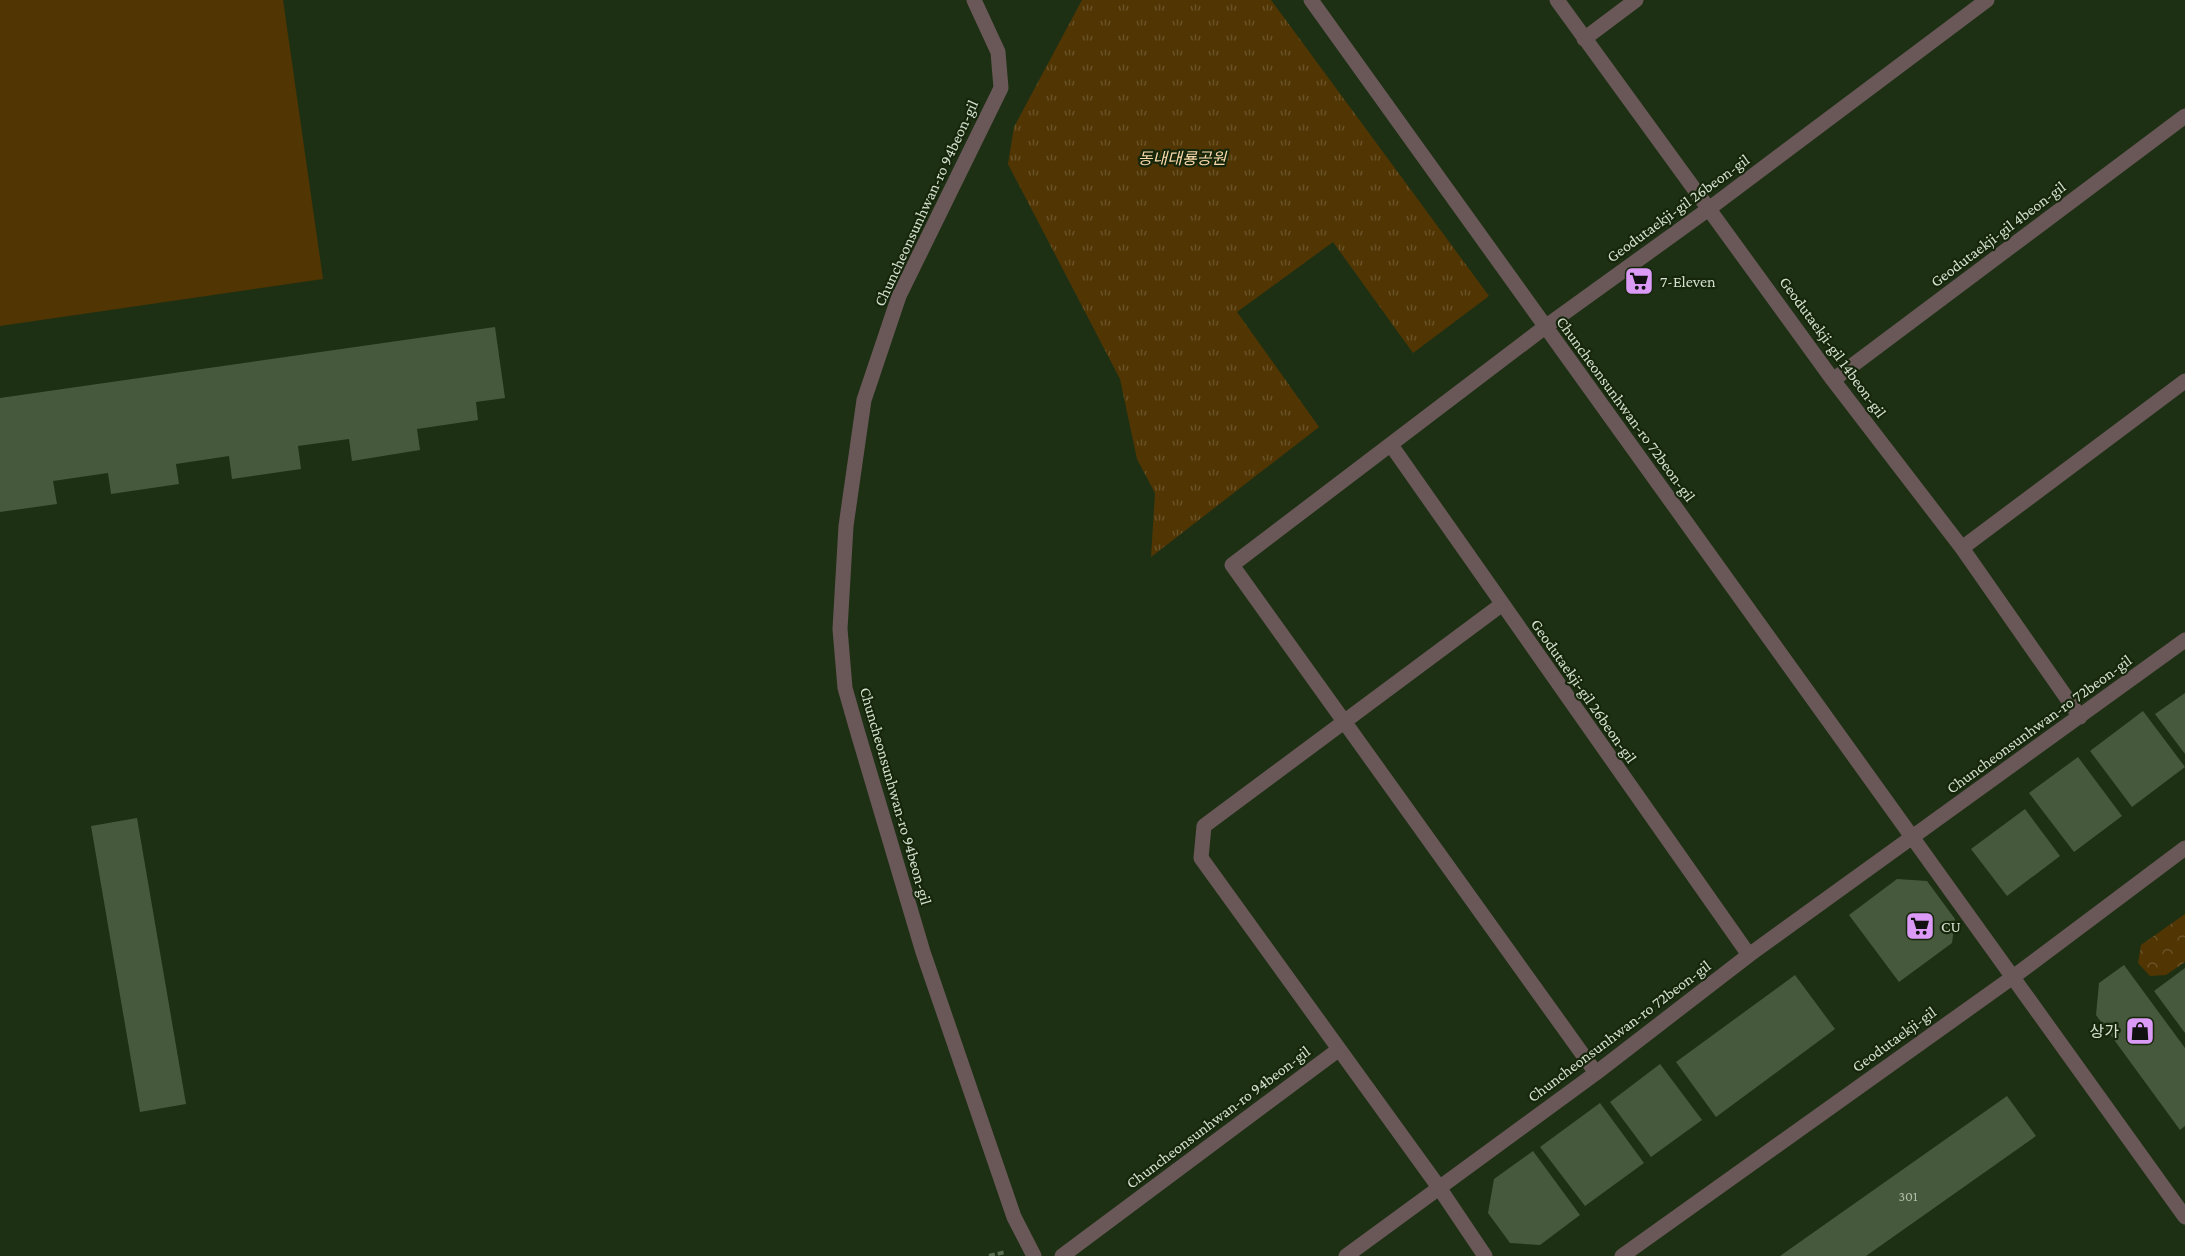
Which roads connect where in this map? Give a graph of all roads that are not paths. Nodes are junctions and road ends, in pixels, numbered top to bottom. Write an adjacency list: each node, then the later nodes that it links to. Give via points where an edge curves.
1 (974, 0): 26 (street, Chuncheonsunhwan-ro 94beon-gil, via 998,52 1001,88 899,296 864,400 846,526 840,629 845,688 923,952 1014,1217)
2 (1311, 0): 9 (street, Chuncheonsunhwan-ro 72beon-gil)
3 (1557, 0): 6 (street, Geodutaekji-gil 14beon-gil)
4 (1636, 0): 6 (street)
5 (1987, 0): 8 (street, Geodutaekji-gil 26beon-gil)
6 (1584, 39): 8 (street, Geodutaekji-gil 14beon-gil)
7 (2185, 116): 10 (street, Geodutaekji-gil 4beon-gil)
8 (1710, 208): 9 (street, Geodutaekji-gil 26beon-gil); 10 (street, Geodutaekji-gil 14beon-gil)
9 (1545, 327): 12 (street, Geodutaekji-gil 26beon-gil); 18 (street, Chuncheonsunhwan-ro 72beon-gil)
10 (1833, 380): 13 (street, Geodutaekji-gil 14beon-gil)
11 (2185, 381): 13 (street)
12 (1391, 445): 14 (street, Geodutaekji-gil 26beon-gil); 17 (street, Geodutaekji-gil 26beon-gil, via 1232,565)
13 (1962, 548): 16 (street, Geodutaekji-gil 14beon-gil)
14 (1501, 605): 17 (street); 20 (street, Geodutaekji-gil 26beon-gil)
15 (2185, 640): 16 (street, Chuncheonsunhwan-ro 72beon-gil)
16 (2080, 717): 18 (street, Chuncheonsunhwan-ro 72beon-gil)
17 (1344, 721): 22 (street, via 1204,826 1201,858); 23 (street, Geodutaekji-gil 26beon-gil)
18 (1915, 837): 20 (street, Chuncheonsunhwan-ro 72beon-gil); 21 (street, Chuncheonsunhwan-ro 72beon-gil)
19 (2185, 848): 21 (street, Geodutaekji-gil)
20 (1749, 955): 23 (street, Chuncheonsunhwan-ro 72beon-gil)
21 (2013, 977): 25 (street, Chuncheonsunhwan-ro 72beon-gil); 30 (street, Geodutaekji-gil)
22 (1338, 1050): 24 (street); 27 (street, Chuncheonsunhwan-ro 94beon-gil)
23 (1596, 1073): 24 (street, Chuncheonsunhwan-ro 72beon-gil)
24 (1438, 1186): 28 (street, Chuncheonsunhwan-ro 72beon-gil); 29 (street)
25 (2185, 1217)
26 (1034, 1256)
27 (1062, 1256)
28 (1346, 1256)
29 (1485, 1256)
30 (1622, 1256)

